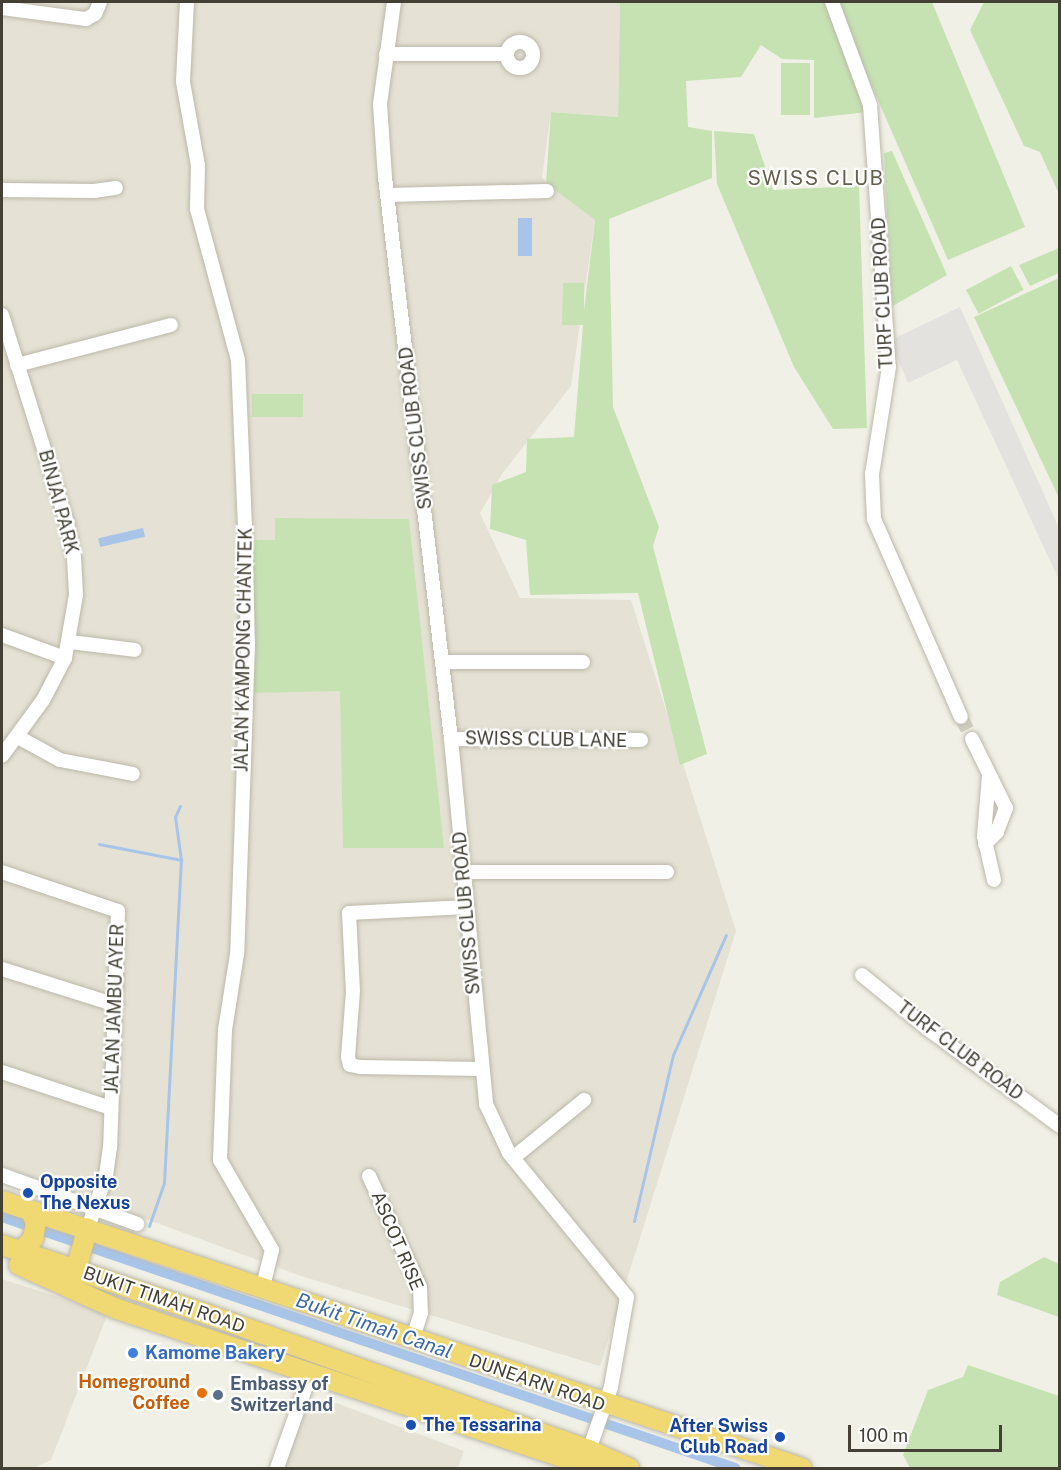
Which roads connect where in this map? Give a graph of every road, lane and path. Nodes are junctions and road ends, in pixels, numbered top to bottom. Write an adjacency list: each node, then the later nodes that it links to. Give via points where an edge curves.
1 (99, 2): 5 (street, via 95,14 86,20)
2 (187, 2): 56 (street, JALAN KAMPONG CHANTEK, via 183,82 198,165 197,209 238,360 245,524 248,645 237,943 225,1030 220,1160 272,1250)
3 (394, 2): 6 (street, SWISS CLUB ROAD)
4 (832, 2): 21 (street, TURF CLUB ROAD, via 860,72 872,128 889,367 872,474 874,519)
5 (2, 8)
6 (386, 54): 7 (street); 11 (street, SWISS CLUB ROAD, via 380,104)
7 (507, 54)
8 (116, 188): 9 (street)
9 (2, 190)
10 (547, 191): 11 (street)
11 (387, 195): 19 (street, SWISS CLUB ROAD)
12 (2, 315): 14 (street, BINJAI PARK)
13 (171, 325): 14 (street)
14 (18, 365): 16 (street, BINJAI PARK, via 74,557 76,595)
15 (2, 635): 18 (street)
16 (70, 642): 17 (street); 18 (street, BINJAI PARK)
17 (135, 650)
18 (65, 658): 22 (street, BINJAI PARK)
19 (442, 662): 20 (street); 23 (street, SWISS CLUB ROAD)
20 (583, 662)
21 (961, 717)
22 (18, 737): 26 (street, BINJAI PARK); 27 (street, via 60,760)
23 (451, 739): 25 (street, SWISS CLUB LANE); 33 (street, SWISS CLUB ROAD)
24 (972, 739): 28 (street)
25 (641, 740)
26 (2, 756)
27 (133, 774)
28 (990, 775): 29 (street); 30 (street)
29 (1002, 801): 30 (street); 31 (street, via 1006,808 1003,819)
30 (986, 816): 31 (street)
31 (985, 844): 35 (street)
32 (2, 872): 39 (street, JALAN JAMBU AYER, via 118,911)
33 (465, 872): 34 (street); 36 (street, SWISS CLUB ROAD)
34 (667, 872)
35 (994, 880)
36 (467, 907): 40 (street, SWISS CLUB ROAD); 40 (street, via 349,913 353,991 348,1058 350,1065 360,1067)
37 (2, 969): 39 (street)
38 (862, 975): 44 (street, TURF CLUB ROAD)
39 (116, 1005): 43 (street, JALAN JAMBU AYER)
40 (481, 1069): 45 (street, SWISS CLUB ROAD, via 486,1104)
41 (2, 1072): 43 (street)
42 (584, 1100): 45 (street)
43 (111, 1108): 49 (street, JALAN JAMBU AYER, via 106,1175)
44 (1059, 1126)
45 (513, 1158): 61 (street, SWISS CLUB ROAD, via 627,1297)
46 (2, 1175): 49 (street)
47 (369, 1176): 59 (street, ASCOT RISE, via 420,1287 421,1313)
48 (2, 1201): 50 (highway, DUNEARN ROAD)
49 (95, 1209): 51 (street); 52 (street, JALAN JAMBU AYER)
50 (30, 1210): 52 (highway, DUNEARN ROAD); 53 (highway, via 36,1222 33,1239)
51 (137, 1224)
52 (88, 1228): 55 (highway, via 78,1262); 56 (highway, DUNEARN ROAD)
53 (11, 1249): 55 (highway, BUKIT TIMAH ROAD)
54 (2, 1260): 58 (highway, via 58,1280 117,1309)
55 (81, 1272): 57 (highway, BUKIT TIMAH ROAD)
56 (262, 1290): 59 (highway, DUNEARN ROAD)
57 (201, 1312): 58 (highway, via 200,1325); 62 (highway, BUKIT TIMAH ROAD)
58 (210, 1339): 60 (highway)
59 (412, 1340): 61 (highway, DUNEARN ROAD)
60 (311, 1372): 62 (highway); 63 (street)
61 (604, 1410): 62 (street); 65 (highway, DUNEARN ROAD)
62 (589, 1458): 64 (highway, BUKIT TIMAH ROAD)
63 (277, 1468)
64 (629, 1468)
65 (802, 1468)

